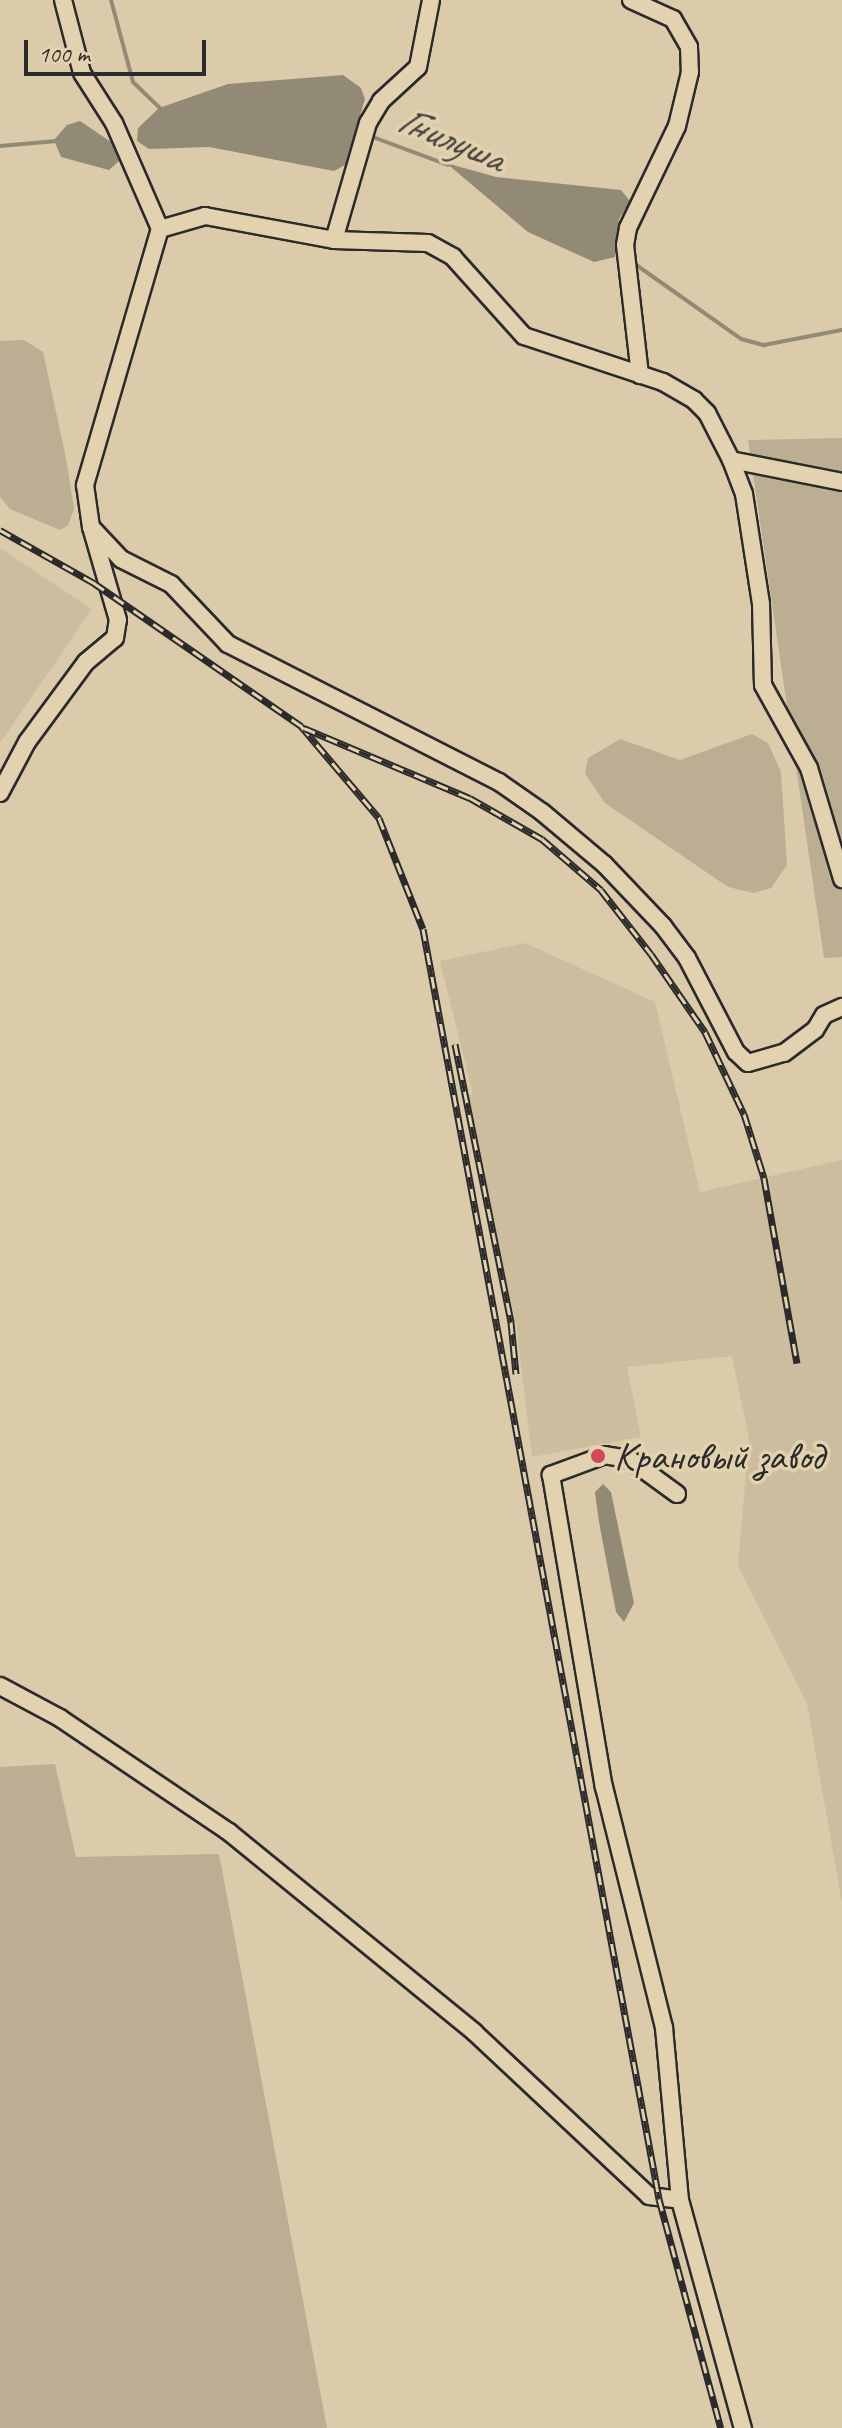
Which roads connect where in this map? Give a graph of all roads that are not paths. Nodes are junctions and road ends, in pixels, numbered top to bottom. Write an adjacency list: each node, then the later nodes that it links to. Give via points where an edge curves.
1 (63, 0): 4 (street, via 82,73 114,123)
2 (431, 0): 5 (street, via 418,67 381,101 368,123)
3 (631, 0): 6 (street, via 673,19 689,47 690,72 677,126 628,228 625,245)
4 (160, 229): 5 (street, via 205,216); 9 (street, via 85,485)
5 (334, 240): 6 (street, via 428,243 453,257 524,336)
6 (640, 375): 7 (street, via 694,400 707,413)
7 (731, 460): 8 (street); 11 (street, via 744,494 761,604 763,685 809,768)
8 (842, 482)
9 (91, 527): 10 (street, via 118,620 115,638 86,662 27,742); 12 (street, via 121,559 171,584 228,644 499,782 542,812 604,864 663,926 687,958 736,1052 748,1063 784,1053 815,1030 824,1015)
10 (0, 793)
11 (842, 879)
12 (842, 1007)
13 (677, 1494): 15 (street, via 629,1459 605,1455 551,1475 604,1787 664,2028)
14 (0, 1686): 15 (street, via 60,1718 242,1842 474,2032 649,2196)
15 (680, 2200): 16 (street)
16 (743, 2428)

